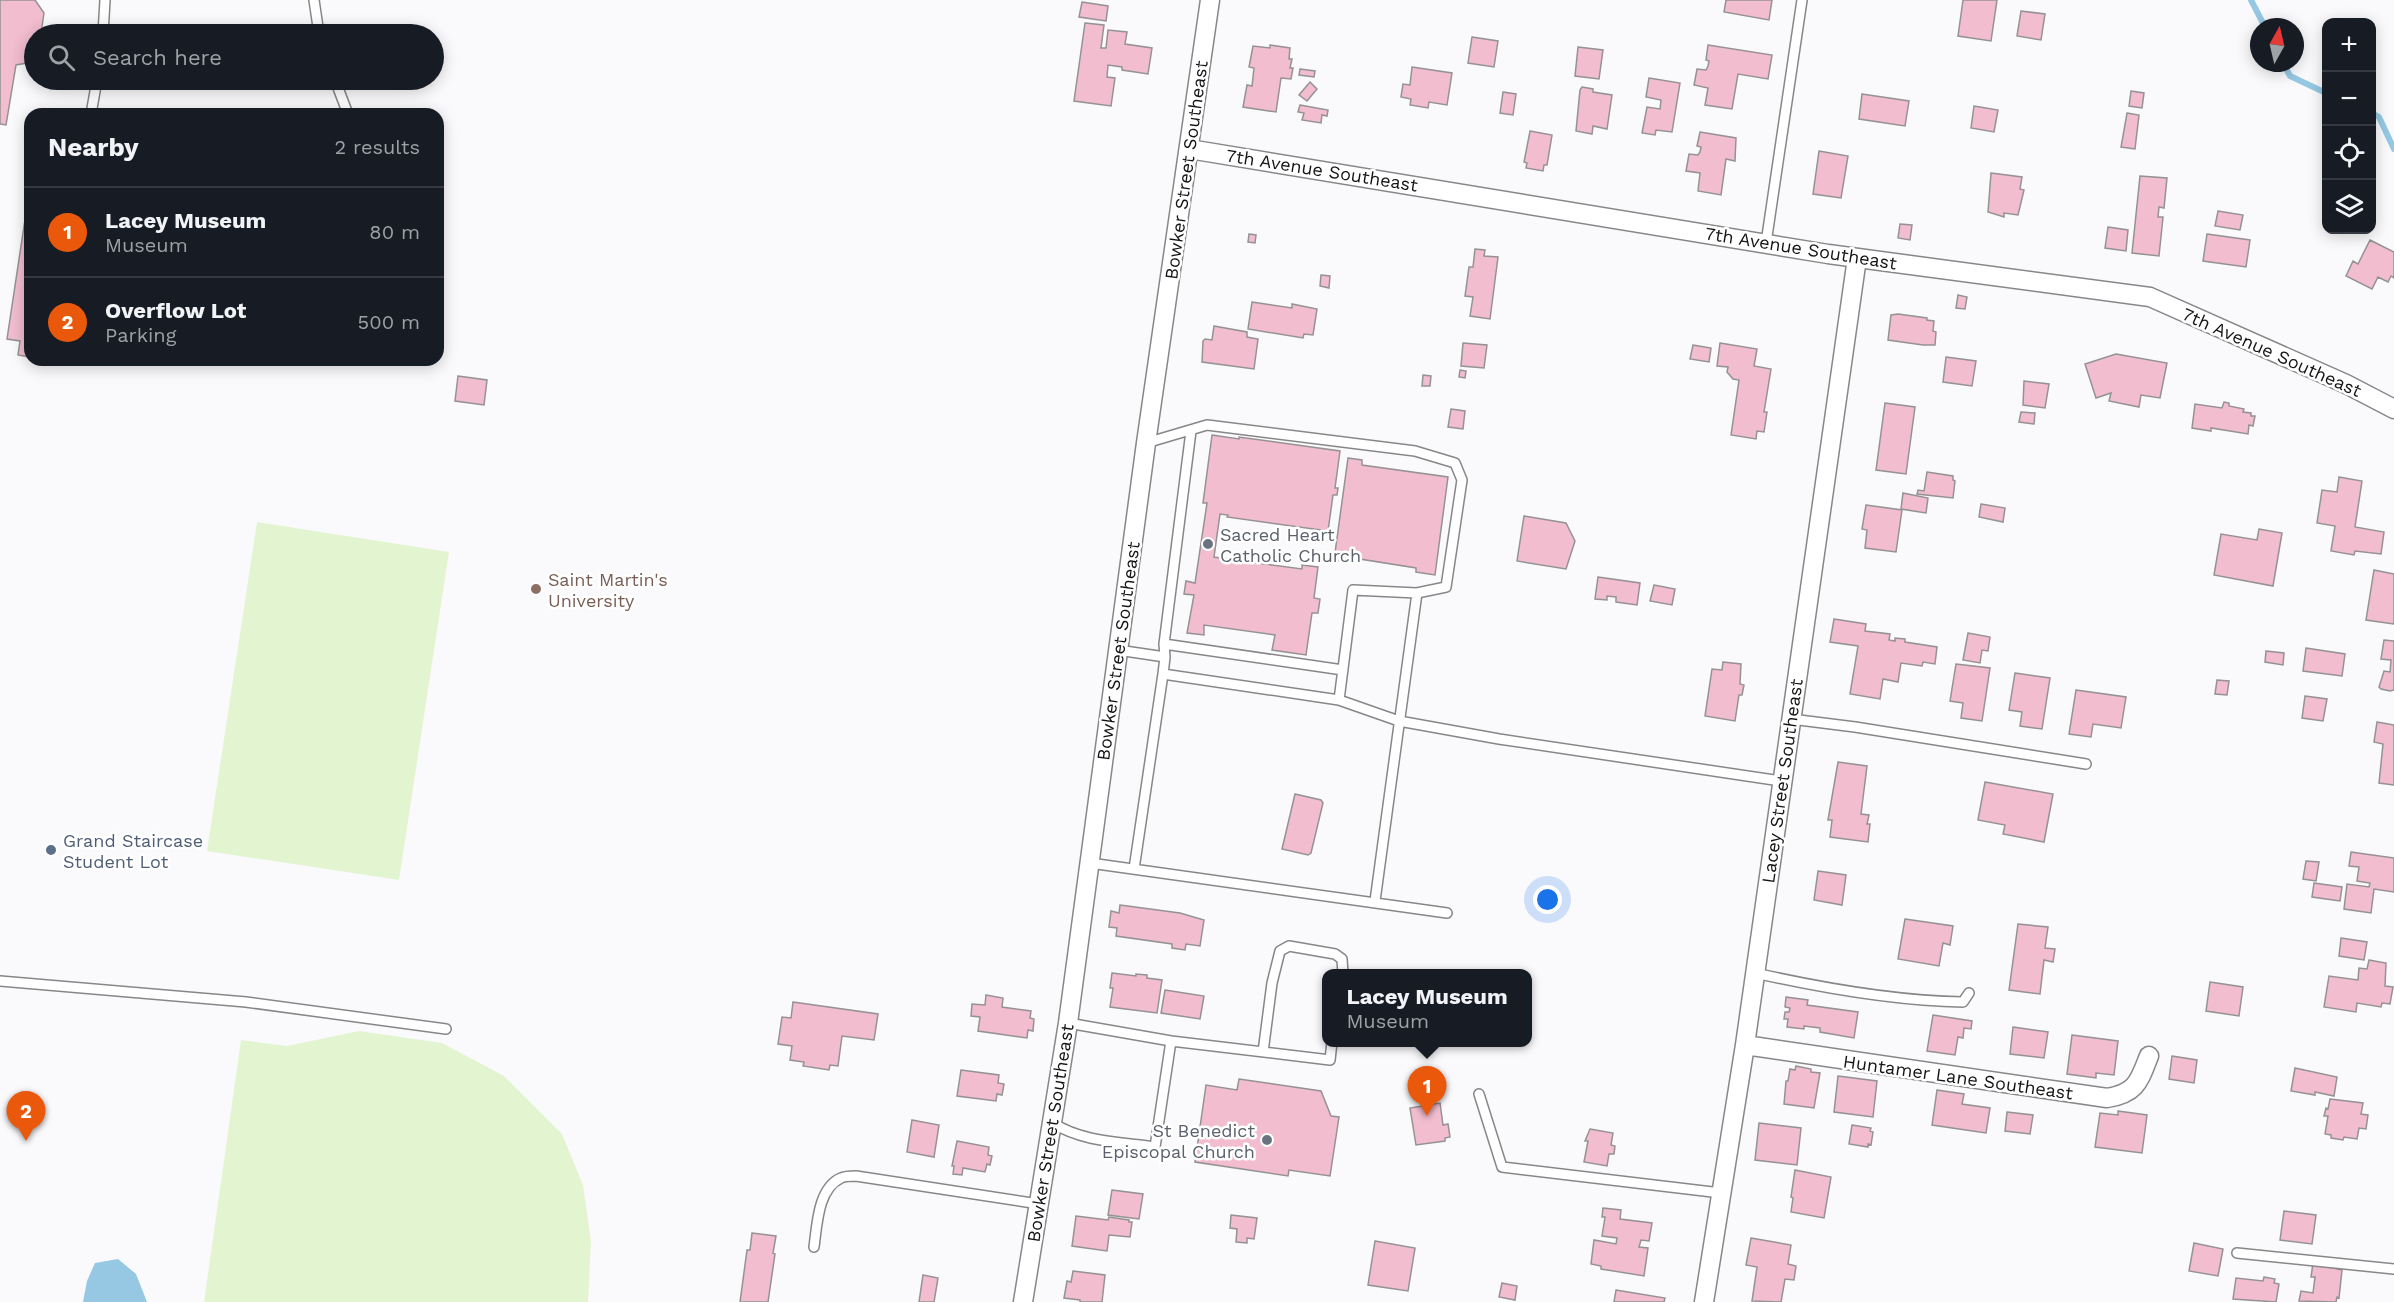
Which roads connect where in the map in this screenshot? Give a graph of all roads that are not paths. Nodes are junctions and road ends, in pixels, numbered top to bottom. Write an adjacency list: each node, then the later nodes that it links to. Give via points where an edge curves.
1 (105, 0): 5 (lane)
2 (314, 0): 6 (lane)
3 (1210, 0): 11 (street, Bowker Street Southeast)
4 (1802, 0): 12 (lane)
5 (104, 24)
6 (318, 24)
7 (95, 90): 9 (lane)
8 (339, 90): 10 (lane)
9 (92, 108)
10 (346, 108)
11 (1189, 149): 12 (street, 7th Avenue Southeast); 16 (street, Bowker Street Southeast)
12 (1766, 243): 13 (street, 7th Avenue Southeast)
13 (1857, 258): 14 (street, 7th Avenue Southeast, via 2150,297); 24 (street, Lacey Street Southeast)
14 (2394, 409)
15 (1191, 431): 16 (lane); 17 (lane, via 1207,425 1415,451 1455,463 1462,480 1446,587); 18 (lane)
16 (1146, 443): 19 (street, Bowker Street Southeast)
17 (1417, 593): 21 (lane, via 1353,590); 25 (lane)
18 (1164, 644): 20 (lane); 21 (lane)
19 (1118, 650): 20 (lane); 28 (street, Bowker Street Southeast)
20 (1165, 657): 22 (lane)
21 (1342, 669): 23 (lane)
22 (1162, 674): 23 (lane); 29 (lane)
23 (1339, 700): 25 (lane)
24 (1791, 720): 26 (lane); 27 (street, Lacey Street Southeast)
25 (1399, 721): 27 (lane); 30 (lane)
26 (2086, 764)
27 (1781, 781): 33 (street, Lacey Street Southeast)
28 (1090, 863): 29 (lane); 36 (street, Bowker Street Southeast)
29 (1134, 869): 30 (lane)
30 (1375, 901): 31 (lane)
31 (1447, 913)
32 (1343, 969): 41 (lane, via 1342,959 1335,954 1289,946 1280,951)
33 (1755, 973): 35 (lane, via 1937,1002 1963,1002); 39 (street, Lacey Street Southeast)
34 (0, 981): 37 (lane, via 246,1002)
35 (1969, 993)
36 (1068, 1023): 38 (lane); 44 (street, Bowker Street Southeast)
37 (446, 1029)
38 (1171, 1041): 41 (lane); 44 (lane, via 1155,1147 1082,1136)
39 (1745, 1045): 42 (street, Huntamer Lane Southeast, via 2107,1098 2123,1095 2138,1084); 45 (street, Lacey Street Southeast)
40 (1331, 1047): 41 (lane, via 1330,1060)
41 (1263, 1052)
42 (2149, 1056)
43 (1479, 1094): 45 (lane, via 1502,1167)
44 (1053, 1123): 46 (street, Bowker Street Southeast)
45 (1721, 1193): 51 (street, Lacey Street Southeast)
46 (1039, 1204): 47 (lane, via 856,1176 842,1178 828,1189 821,1206); 50 (street, Bowker Street Southeast)
47 (814, 1247)
48 (2237, 1253): 49 (lane)
49 (2394, 1269)
50 (1023, 1302)
51 (1704, 1302)

